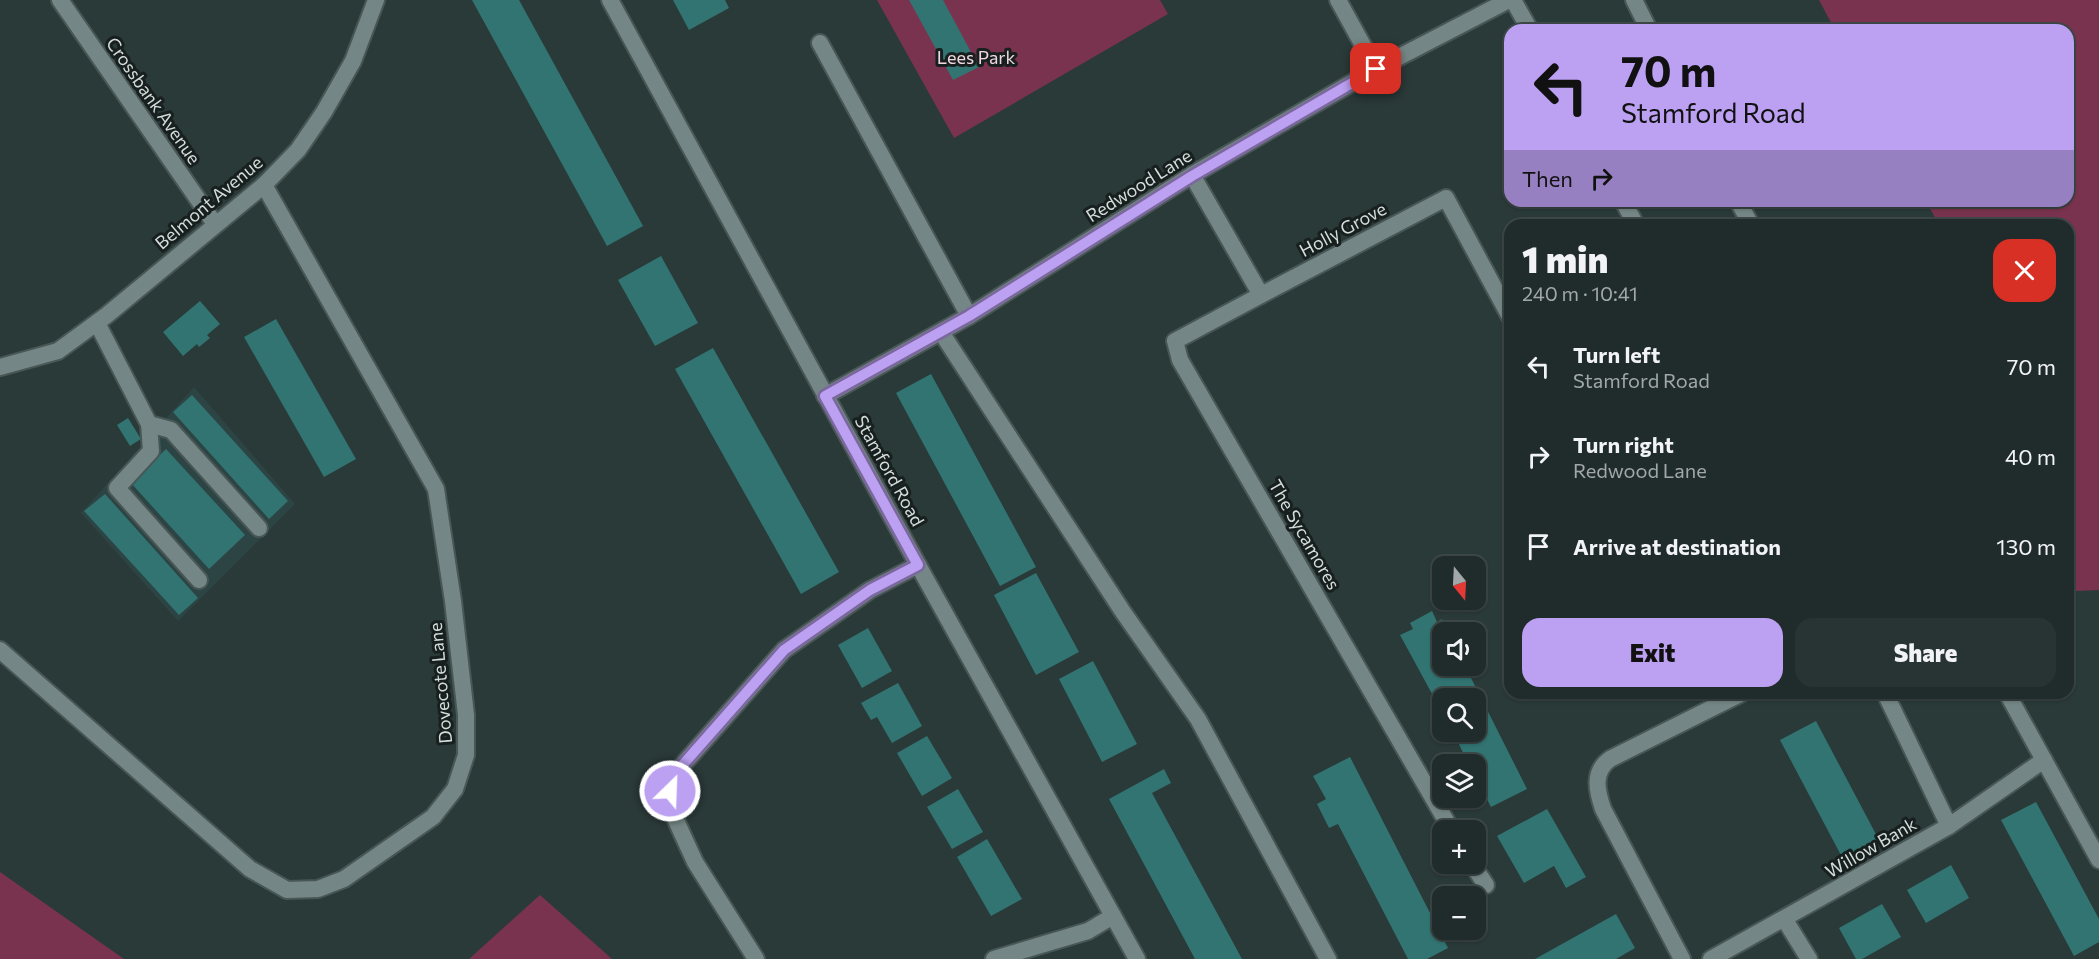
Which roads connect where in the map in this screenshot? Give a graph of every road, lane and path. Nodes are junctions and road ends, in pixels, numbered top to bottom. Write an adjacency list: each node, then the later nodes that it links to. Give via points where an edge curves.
1 (60, 0): 14 (street, Crossbank Avenue)
2 (376, 0): 13 (street, Belmont Avenue, via 353,61 324,112 298,150)
3 (610, 0): 21 (street, Stamford Road)
4 (1338, 0): 11 (street)
5 (1509, 0): 11 (street, Redwood Lane)
6 (1513, 0): 8 (street)
7 (1634, 0): 9 (street)
8 (1527, 24)
9 (1646, 24)
10 (820, 43): 17 (street)
11 (1376, 69): 12 (street, Redwood Lane)
12 (1192, 176): 15 (street); 17 (street, Redwood Lane)
13 (264, 185): 14 (street, Belmont Avenue); 26 (street, Dovecote Lane, via 436,489 466,715 466,755 455,789 433,817 344,879 318,889 286,890 250,869)
14 (215, 224): 18 (street, Belmont Avenue)
15 (1261, 295): 16 (street, Holly Grove, via 1446,198); 31 (street, The Sycamores, via 1176,341 1180,360)
16 (1504, 306)
17 (969, 316): 19 (street, Redwood Lane)
18 (97, 322): 20 (street, Belmont Avenue, via 58,351); 22 (street)
19 (941, 332): 21 (street, Redwood Lane); 41 (street, via 1123,612 1198,719)
20 (0, 367)
21 (825, 396): 24 (street, Stamford Road)
22 (149, 424): 23 (street, via 171,430); 25 (street, via 151,451 117,488)
23 (260, 528)
24 (918, 565): 36 (street, Stamford Road); 38 (street, via 870,590 784,650 672,777 669,805 694,862)
25 (199, 580)
26 (0, 650)
27 (1730, 699): 42 (street, via 1610,759 1598,777 1597,792 1603,809)
28 (1888, 699): 32 (street)
29 (2010, 699): 30 (street)
30 (2044, 760): 32 (street, Willow Bank); 33 (street)
31 (1446, 820)
32 (1949, 826): 37 (street, Willow Bank)
33 (2099, 860)
34 (1479, 874): 35 (street)
35 (1486, 885)
36 (1113, 915): 39 (street, via 1088,931); 40 (street, Stamford Road)
37 (1785, 920): 43 (street, Willow Bank); 44 (street)
38 (756, 959)
39 (994, 959)
40 (1137, 959)
41 (1328, 959)
42 (1682, 959)
43 (1711, 959)
44 (1809, 959)

